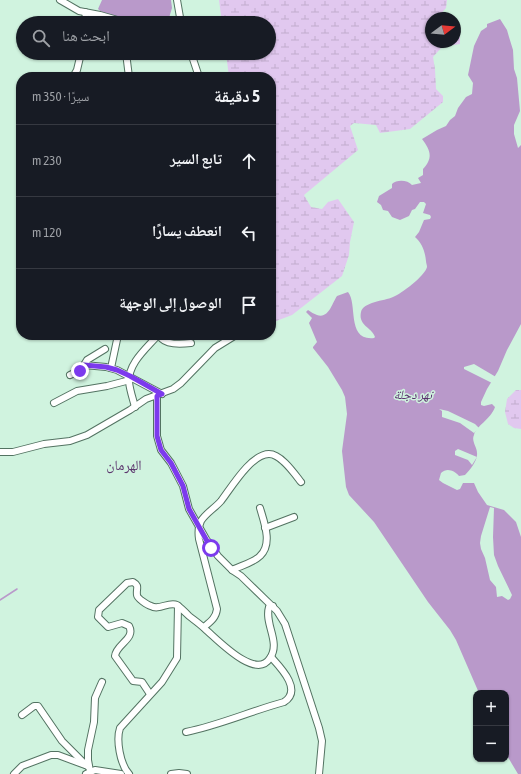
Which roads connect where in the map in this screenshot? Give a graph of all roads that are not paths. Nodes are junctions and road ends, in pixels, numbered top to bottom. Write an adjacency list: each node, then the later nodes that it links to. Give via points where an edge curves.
1 (60, 0): 3 (street)
2 (177, 0): 7 (street)
3 (88, 13): 4 (street); 5 (street); 6 (street)
4 (88, 16)
5 (96, 16)
6 (106, 16)
7 (178, 16)
8 (80, 60): 11 (street)
9 (127, 60): 12 (street)
10 (193, 60): 13 (street)
11 (76, 72)
12 (128, 72)
13 (197, 72)
14 (117, 340): 21 (street)
15 (154, 340): 23 (street, via 131,370)
16 (163, 340): 18 (street)
17 (228, 340): 24 (street, via 215,348 177,386)
18 (191, 343)
19 (104, 349): 20 (street, via 87,360)
20 (84, 365): 21 (street); 22 (street, via 82,370)
21 (111, 368): 23 (street)
22 (70, 375)
23 (130, 378): 24 (street); 25 (street, via 101,387 77,390); 26 (street)
24 (159, 395): 26 (street, via 146,399); 31 (street, via 157,436 161,450 183,486 189,509)
25 (54, 402)
26 (135, 407): 27 (street, via 81,437 13,452)
27 (0, 452)
28 (301, 482): 31 (street, via 275,455 264,455 245,470 221,501 202,519)
29 (260, 508): 32 (street)
30 (294, 517): 32 (street)
31 (199, 526): 33 (street, via 211,548); 36 (street, via 201,548 217,606 216,614)
32 (265, 528): 33 (street, via 267,537 262,555)
33 (232, 570): 35 (street)
34 (178, 606): 36 (street); 39 (street, via 177,658); 39 (street, via 150,606 138,597 138,586 131,582 98,612 98,617 106,626 124,623 130,628 130,636 116,651 115,656 133,681 142,682)
35 (273, 606): 37 (street, via 268,610 274,646); 48 (street, via 286,624 319,728 322,740)
36 (204, 627): 37 (street, via 226,648 247,662 254,665 262,664)
37 (271, 657): 41 (street, via 286,674 291,690 289,699 218,724)
38 (102, 682): 42 (street, via 95,698)
39 (150, 694): 45 (street, via 122,724 119,732 122,761 124,769)
40 (22, 715): 42 (street, via 38,706 62,741)
41 (186, 732)
42 (88, 769): 43 (street, via 58,755 51,755 22,766); 44 (street)
43 (14, 774)
44 (121, 774)
45 (129, 774)
46 (171, 774): 47 (street)
47 (187, 774)
48 (319, 774)

